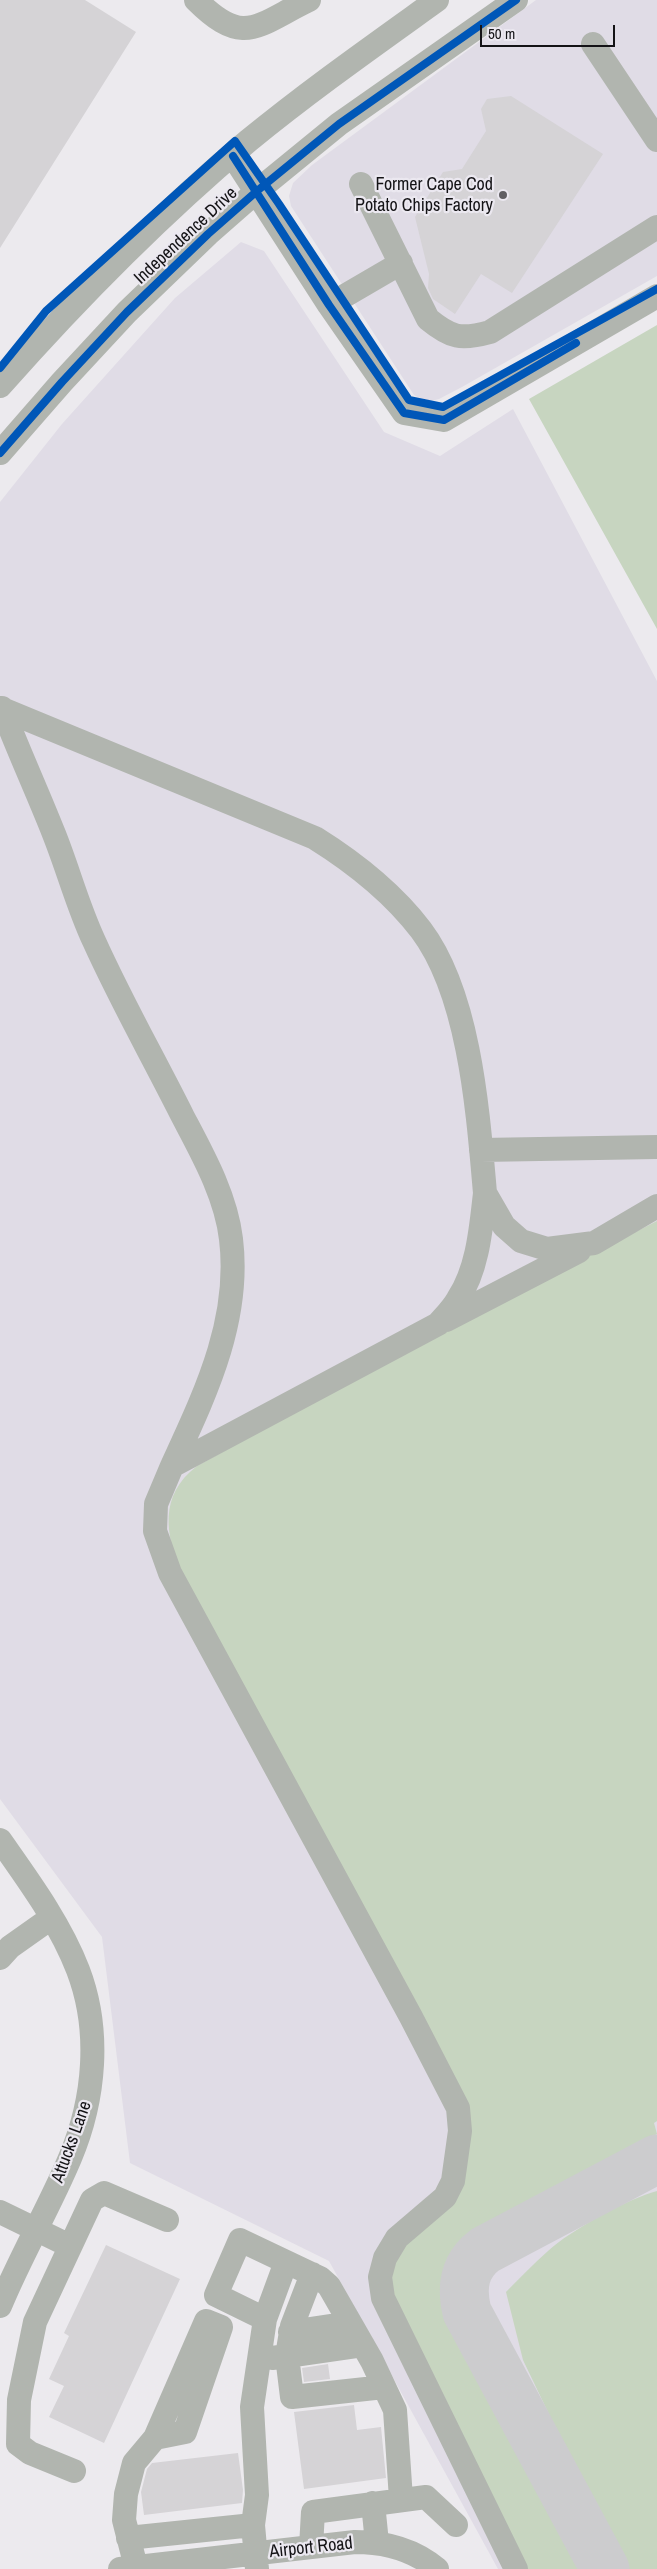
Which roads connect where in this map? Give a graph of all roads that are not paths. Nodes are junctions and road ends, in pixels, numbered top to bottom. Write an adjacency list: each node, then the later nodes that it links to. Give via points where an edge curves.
1 (196, 0): 2 (street, via 236,29 252,29)
2 (309, 0)
3 (437, 0): 7 (street, Independence Drive, via 307,94)
4 (516, 0): 9 (street, Independence Drive, via 339,124)
5 (593, 44): 6 (street)
6 (657, 140)
7 (233, 156): 9 (street); 14 (street, Independence Drive, via 92,286)
8 (361, 184): 11 (street)
9 (257, 191): 13 (street); 15 (street, Independence Drive, via 127,312)
10 (657, 227): 11 (street, via 490,332 473,336 449,334 428,318)
11 (401, 264): 13 (street)
12 (657, 296): 13 (street, via 444,420 404,413)
13 (329, 305)
14 (0, 386)
15 (0, 453)
16 (1, 708): 18 (street, via 314,838 349,860 392,896 422,930 446,974 461,1018); 23 (street, via 53,831 94,940 203,1155 222,1199 231,1238 229,1319 223,1344)
17 (657, 1147): 18 (street)
18 (481, 1150): 19 (street)
19 (485, 1193): 21 (street, via 504,1226 521,1240 546,1249); 22 (street, via 482,1226 469,1277 458,1299)
20 (657, 1206): 21 (street)
21 (594, 1243): 22 (street)
22 (438, 1324): 23 (street)
23 (172, 1466): 53 (street, via 156,1504 155,1531 170,1572 458,2108 460,2131 453,2181 445,2197 397,2238 380,2278 383,2298)
24 (0, 1840): 25 (street, Attucks Lane)
25 (51, 1918): 26 (street); 29 (street, Attucks Lane, via 68,1947 84,1991 92,2033 91,2076 84,2116 70,2158)
26 (0, 1958)
27 (0, 2212): 29 (street)
28 (167, 2220): 30 (street, via 104,2193 92,2200)
29 (37, 2229): 30 (street); 33 (street, Attucks Lane)
30 (70, 2246): 42 (street, via 35,2322 19,2400 17,2439 22,2449)
31 (286, 2262): 32 (street); 34 (street); 34 (street, via 240,2240 216,2295)
32 (312, 2274): 35 (street, via 329,2286); 36 (street)
33 (0, 2306)
34 (265, 2319): 39 (street)
35 (350, 2323): 36 (street); 37 (street)
36 (290, 2332): 38 (street)
37 (363, 2345): 38 (street); 40 (street)
38 (287, 2356): 39 (street); 40 (street, via 292,2397)
39 (259, 2359): 45 (street, via 252,2407 257,2495)
40 (384, 2387): 43 (street, via 395,2410)
41 (155, 2438): 47 (street, via 134,2463 126,2494 124,2520)
42 (74, 2471)
43 (401, 2499): 44 (street); 46 (street, via 426,2497)
44 (373, 2503): 48 (street); 49 (street, via 313,2512)
45 (253, 2525): 47 (street); 50 (street)
46 (456, 2525)
47 (128, 2538): 51 (street)
48 (377, 2543): 49 (street, Airport Road); 52 (street, Airport Road, via 407,2551)
49 (311, 2547): 50 (street, Airport Road)
50 (256, 2561): 51 (street, Airport Road)
51 (128, 2568)
52 (437, 2569)
53 (516, 2569)

